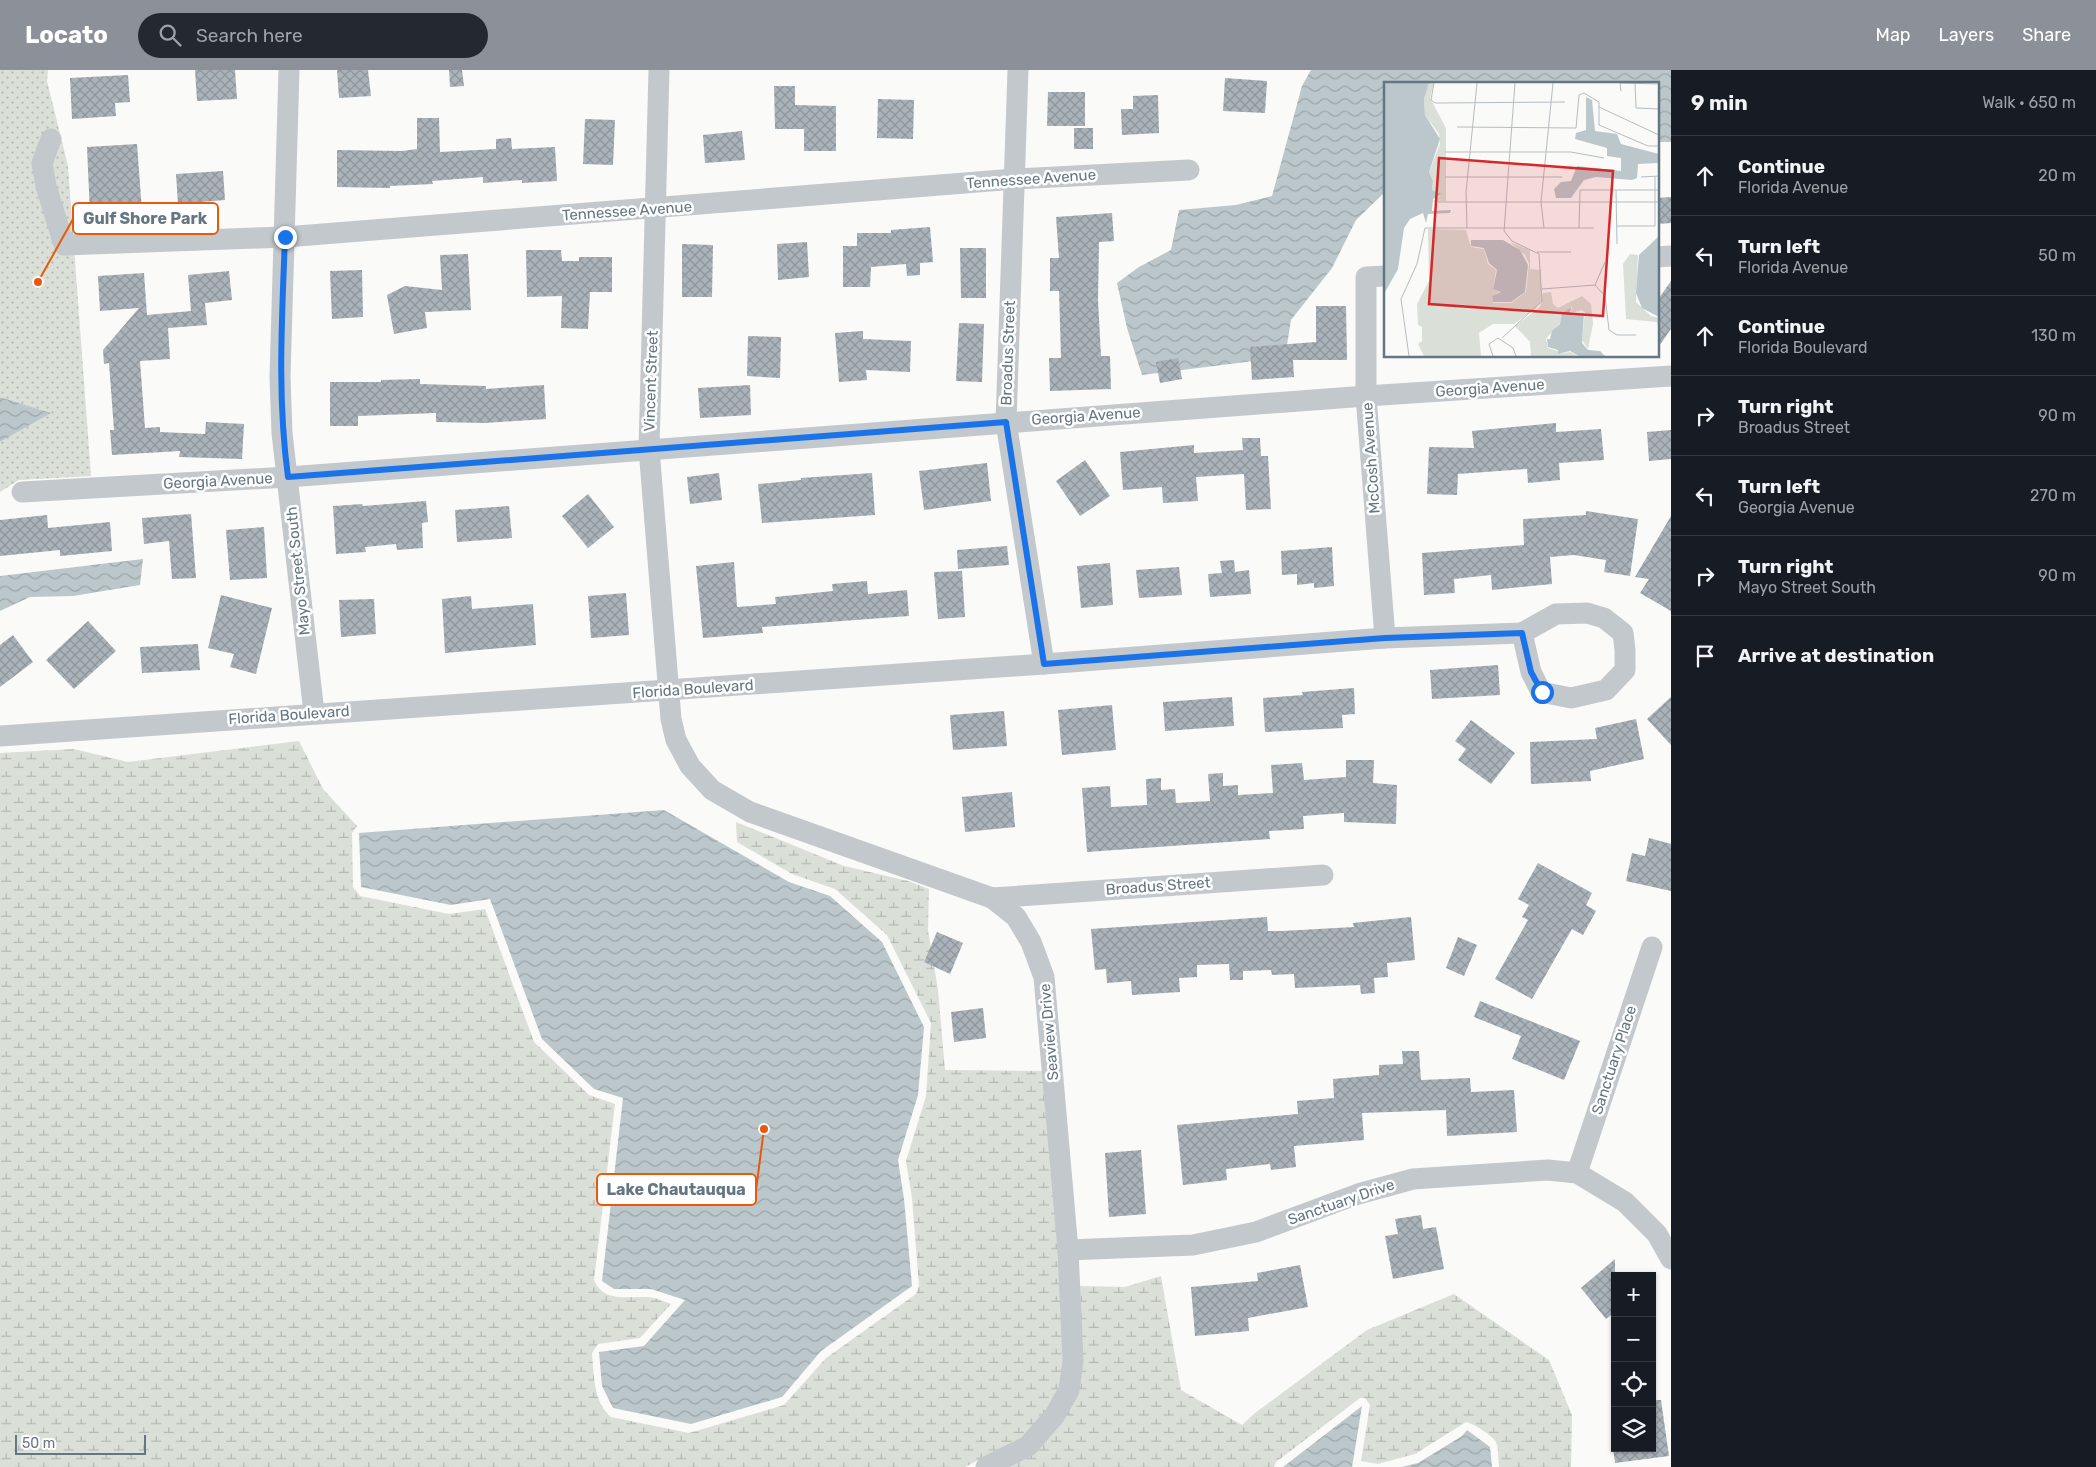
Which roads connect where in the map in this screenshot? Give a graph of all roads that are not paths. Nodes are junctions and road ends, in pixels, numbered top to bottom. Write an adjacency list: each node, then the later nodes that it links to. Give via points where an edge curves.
1 (289, 70): 8 (street, Mayo Street South)
2 (659, 70): 7 (street, Vincent Street)
3 (1018, 70): 6 (street, Broadus Street)
4 (51, 139): 8 (street, Tennessee Avenue, via 42,163 64,245)
5 (1189, 170): 6 (street, Tennessee Avenue)
6 (1015, 179): 7 (street, Tennessee Avenue); 14 (street, Broadus Street)
7 (656, 209): 8 (street, Tennessee Avenue); 15 (street, Vincent Street)
8 (285, 237): 16 (street, Mayo Street South, via 280,377)
9 (1671, 256): 10 (street)
10 (1658, 257)
11 (1376, 277): 13 (street, McCosh Avenue)
12 (1671, 376): 13 (street, Georgia Avenue)
13 (1366, 396): 14 (street, Georgia Avenue); 19 (street, McCosh Avenue)
14 (1006, 422): 15 (street, Georgia Avenue); 20 (street, Broadus Street)
15 (650, 449): 16 (street, Georgia Avenue); 21 (street, Vincent Street)
16 (288, 477): 17 (street, Georgia Avenue); 22 (street, Mayo Street South)
17 (22, 492)
18 (1522, 633): 18 (street, via 1556,614 1587,613 1604,618 1623,633 1624,670 1606,690 1572,698 1542,692 1531,672); 19 (street, Florida Boulevard)
19 (1385, 638): 20 (street, Florida Boulevard)
20 (1044, 664): 21 (street, Florida Boulevard)
21 (670, 690): 22 (street, Florida Boulevard); 25 (street, Seaview Drive, via 676,740 690,766 712,790 750,812)
22 (314, 713): 23 (street, Florida Boulevard)
23 (0, 736)
24 (1323, 875): 25 (street, Broadus Street)
25 (992, 898): 28 (street, Seaview Drive, via 1016,917 1031,942 1044,977)
26 (1652, 947): 27 (street, Sanctuary Place)
27 (1577, 1173): 28 (street, Sanctuary Drive, via 1548,1170 1413,1179 1358,1194 1256,1232 1193,1245); 29 (street, Sanctuary Drive, via 1625,1202 1657,1234)
28 (1068, 1250): 30 (street, Seaview Drive, via 1073,1361 1069,1390 1055,1415 1028,1446)
29 (1671, 1259)
30 (986, 1467)

